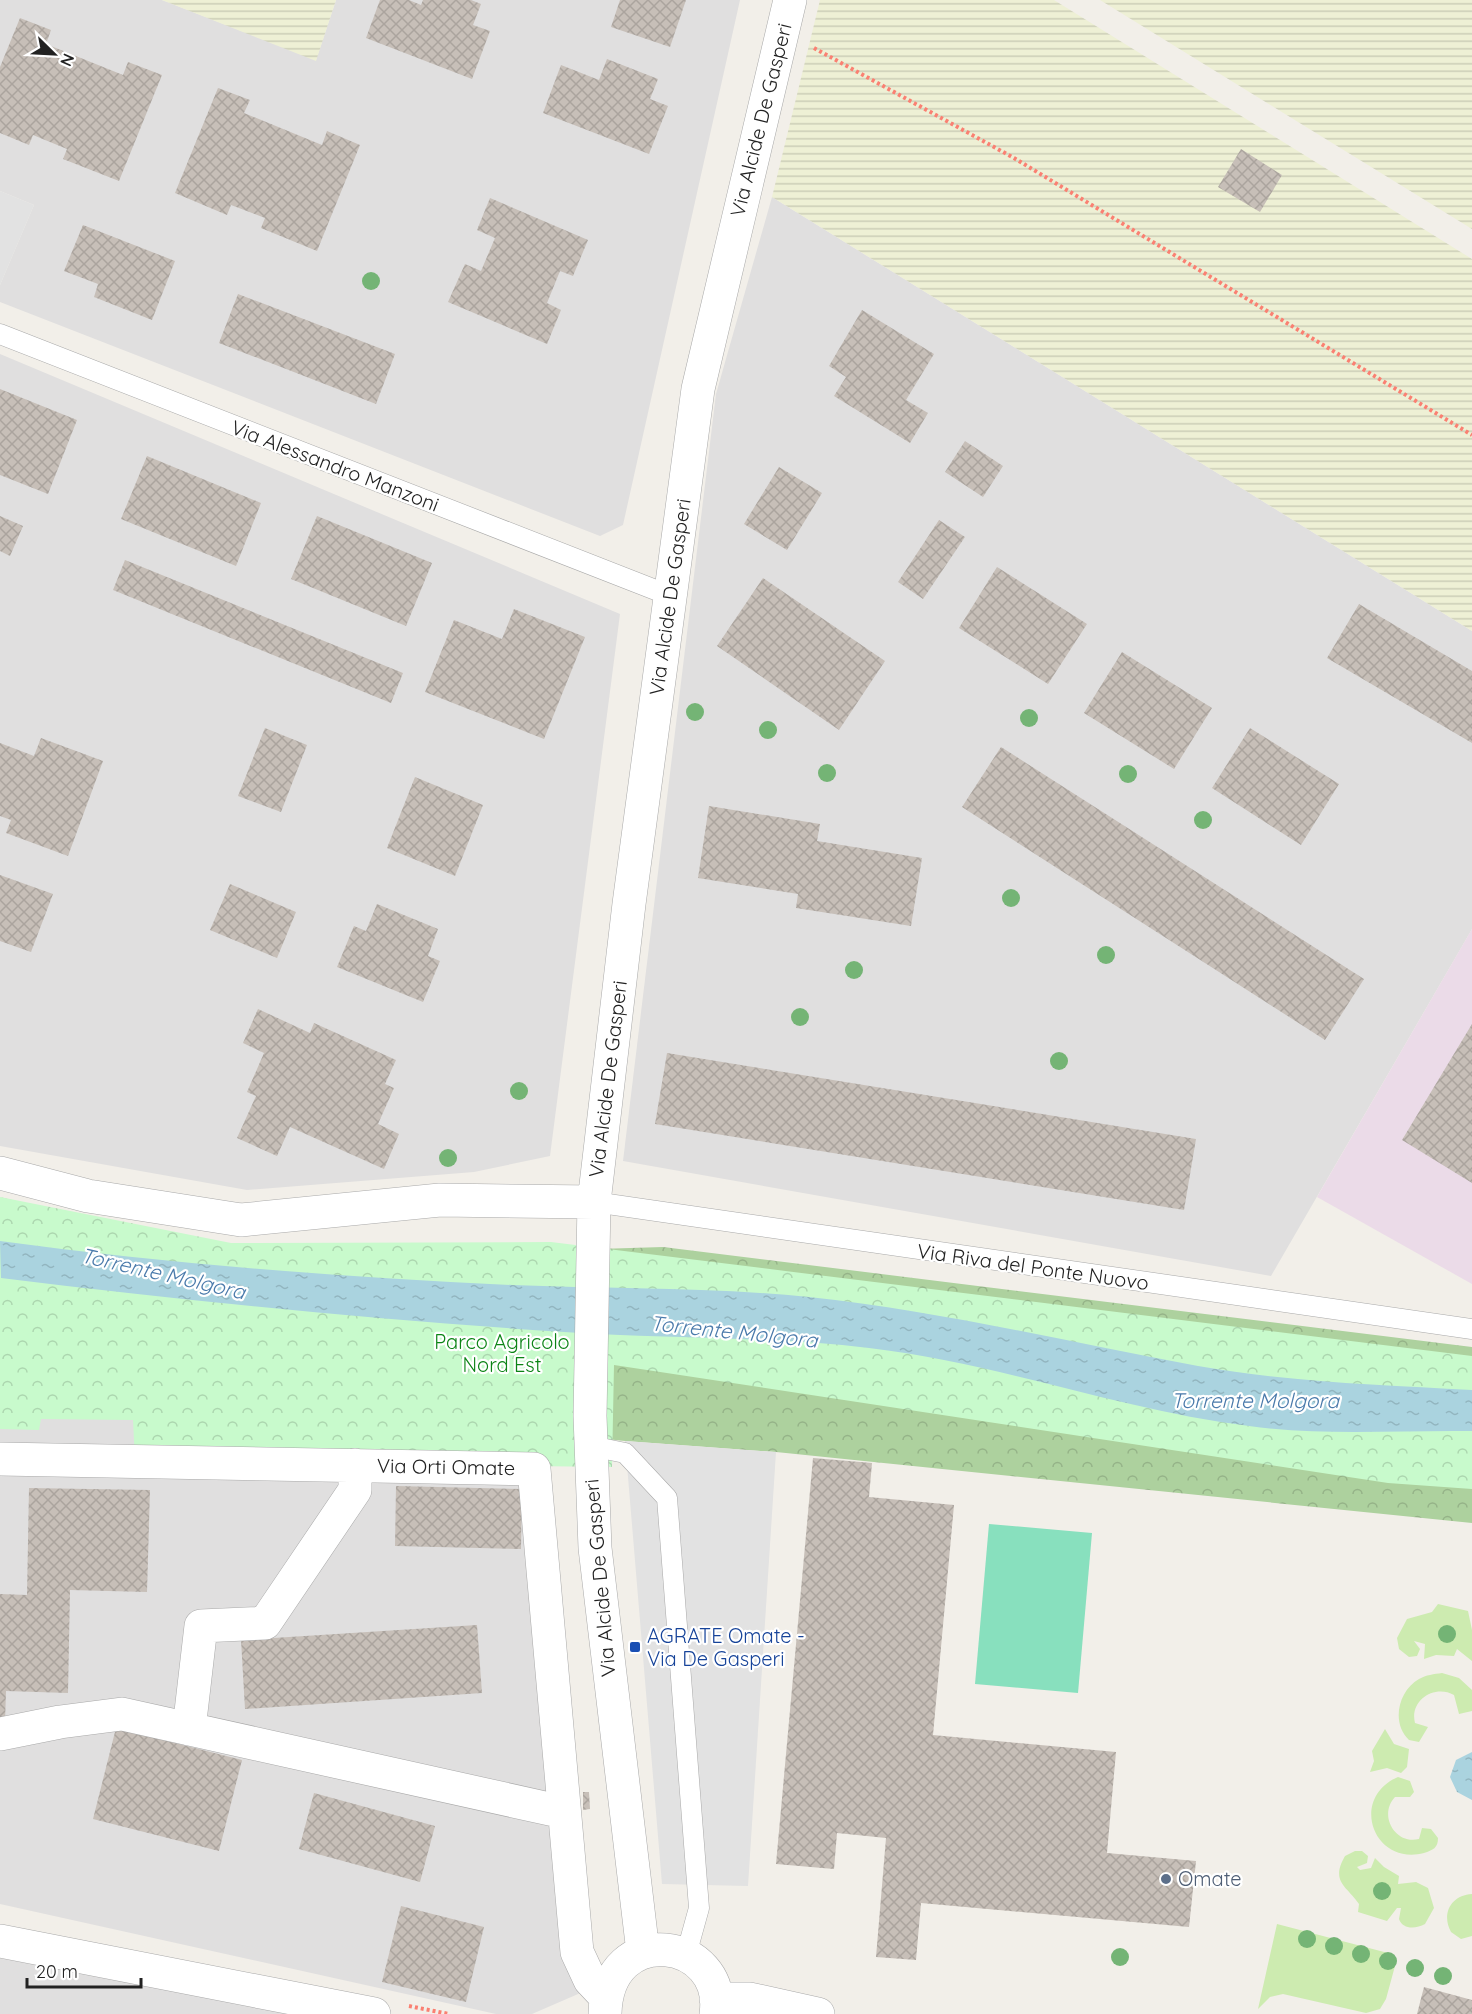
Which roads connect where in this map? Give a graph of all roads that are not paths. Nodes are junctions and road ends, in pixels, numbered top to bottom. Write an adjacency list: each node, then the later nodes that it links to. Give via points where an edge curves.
1 (786, 15): 3 (street, Via Alcide De Gasperi, via 701,372)
2 (0, 334): 3 (lane, Via Alessandro Manzoni)
3 (671, 596): 5 (street, Via Alcide De Gasperi, via 628,904)
4 (0, 1173): 5 (street, Via Alcide De Gasperi, via 88,1196 242,1220 440,1200)
5 (594, 1202): 6 (lane, Via Riva del Ponte Nuovo); 7 (street, Via Alcide De Gasperi)
6 (1472, 1329)
7 (591, 1431): 14 (street, Via Alcide De Gasperi, via 595,1548); 15 (lane, via 625,1453 667,1498 699,1908)
8 (0, 1459): 9 (street, Via Orti Omate)
9 (355, 1466): 10 (street, via 355,1490 265,1623 201,1626); 12 (street, Via Orti Omate, via 534,1469)
10 (189, 1729): 11 (street, via 122,1714); 12 (street)
11 (0, 1734)
12 (563, 1812): 16 (street, Via Orti Omate, via 577,1952)
13 (0, 1941): 18 (street)
14 (642, 1952): 15 (street, via 674,1950); 16 (street, via 623,1964 611,1978)
15 (686, 1955): 17 (street, via 704,1970 713,1986)
16 (605, 2005)
17 (716, 2007): 19 (street, via 750,1999)
18 (374, 2014)
19 (818, 2014)

